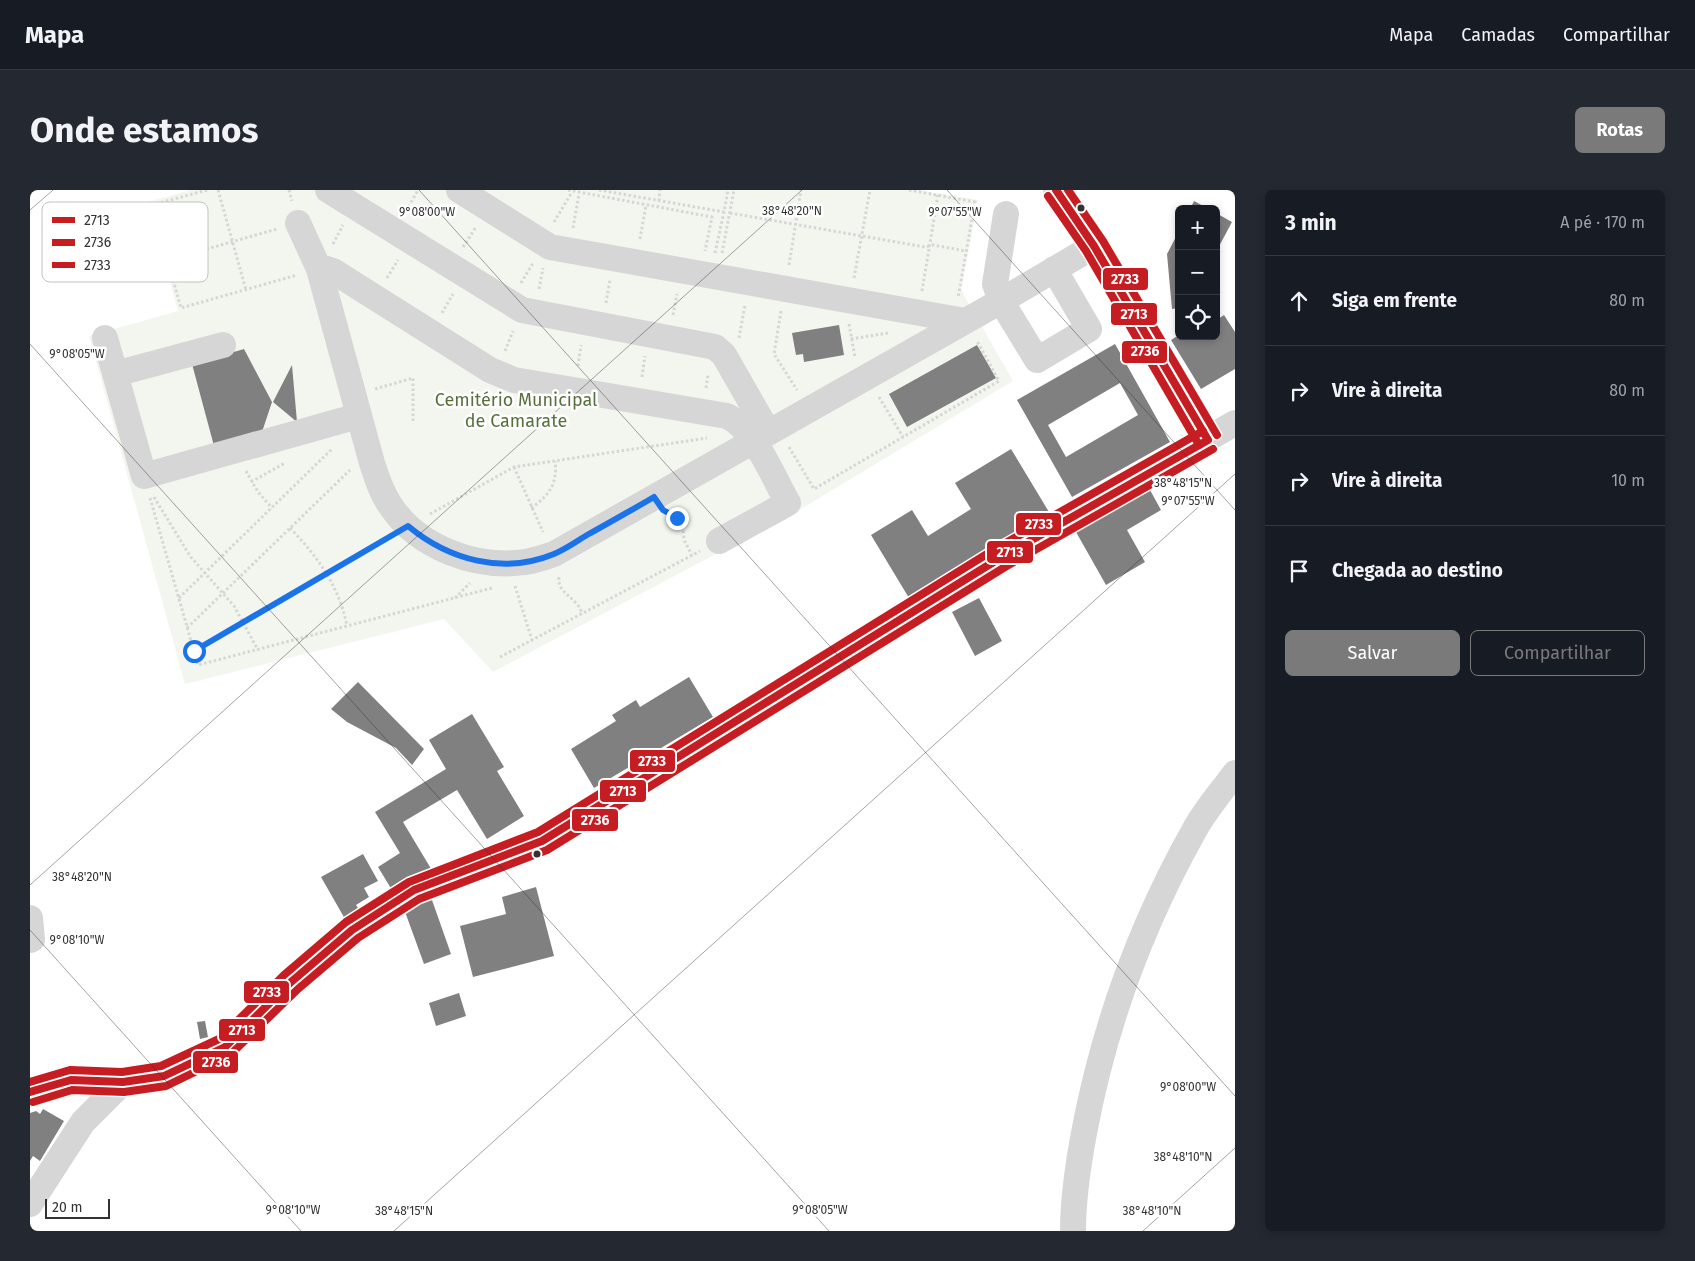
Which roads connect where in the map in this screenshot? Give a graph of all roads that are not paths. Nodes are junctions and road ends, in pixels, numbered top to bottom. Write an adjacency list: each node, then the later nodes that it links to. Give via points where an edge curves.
1 (328, 190): 16 (street, via 455,276 522,310 710,346 721,351)
2 (459, 190): 10 (street, via 540,257 550,247)
3 (1056, 190): 6 (street)
4 (1006, 214): 9 (street, via 995,284)
5 (298, 223): 7 (street)
6 (1094, 246): 8 (street); 17 (street)
7 (318, 269): 14 (street); 16 (street, via 330,270 497,374 514,380 727,416)
8 (1054, 269): 9 (street); 9 (street, via 1089,329 1037,360)
9 (1002, 301): 10 (street)
10 (965, 321): 16 (street)
11 (105, 338): 13 (street)
12 (224, 345): 13 (street)
13 (115, 374): 14 (street, via 144,476)
14 (356, 411): 16 (street, via 379,485 390,507 408,526 434,545 473,561 497,564 526,562 554,554)
15 (1235, 423): 17 (street)
16 (761, 437): 18 (street, via 788,503)
17 (1208, 440): 22 (street, via 1000,558 542,841 414,890 352,930 291,982 225,1046 164,1076)
18 (719, 541)
19 (1235, 773): 25 (street, via 1196,827 1147,922 1110,1023 1079,1164)
20 (30, 918): 21 (street)
21 (30, 940)
22 (123, 1082): 23 (street, via 71,1080); 24 (street, via 83,1122)
23 (30, 1092)
24 (30, 1204)
25 (1073, 1231)

